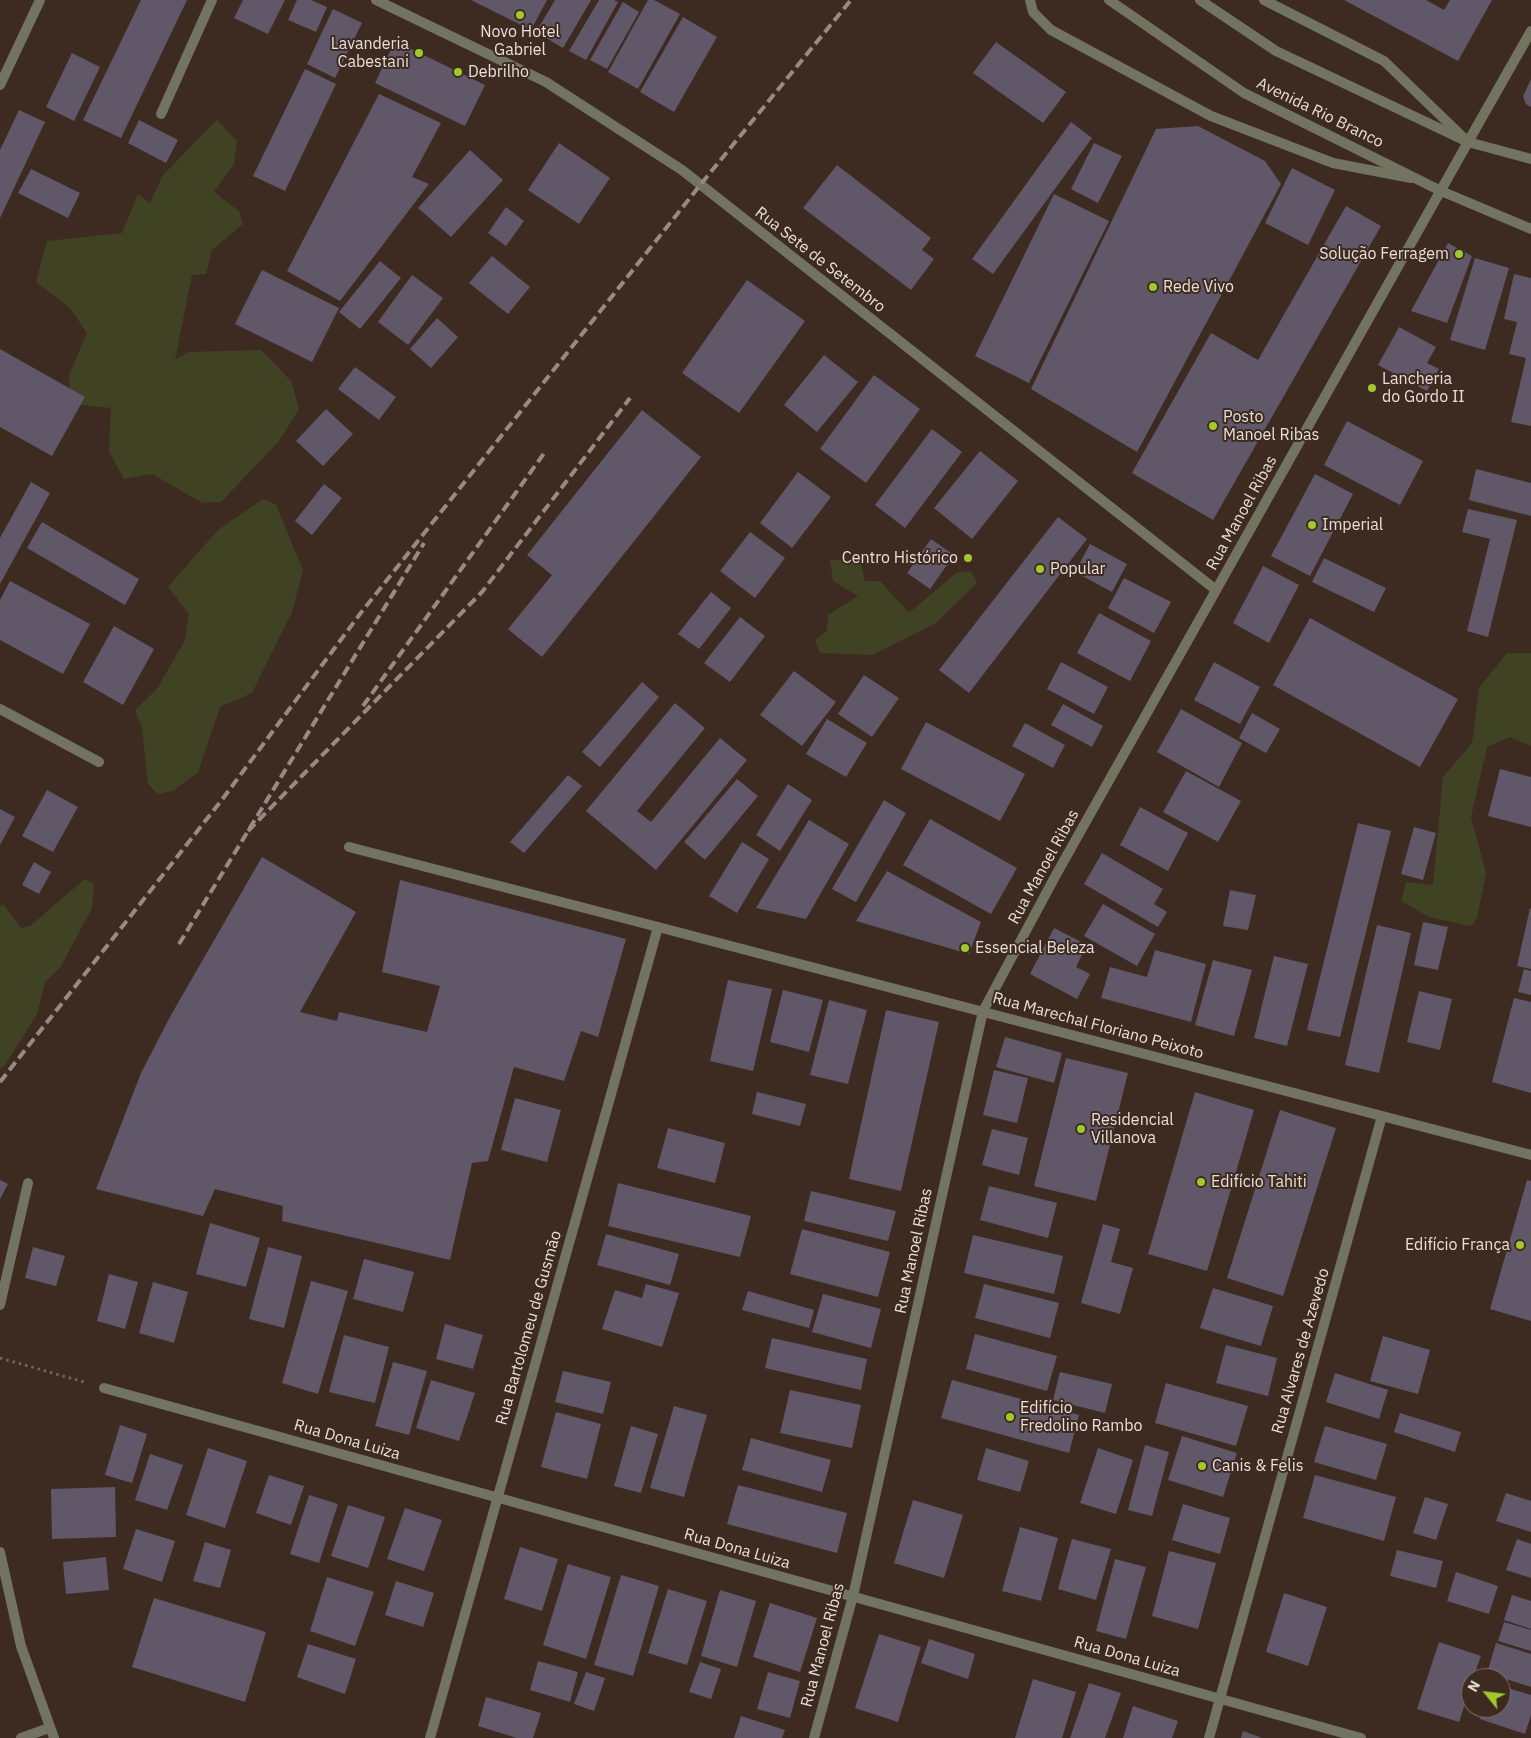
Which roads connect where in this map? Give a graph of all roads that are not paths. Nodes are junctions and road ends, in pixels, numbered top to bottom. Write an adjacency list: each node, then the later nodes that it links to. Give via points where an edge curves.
1 (40, 0): 9 (street)
2 (212, 0): 10 (street)
3 (376, 0): 16 (street, Rua Sete de Setembro, via 546,82 682,170)
4 (1030, 0): 13 (street, via 1033,12 1051,30 1211,116 1333,163)
5 (1109, 0): 13 (street, Avenida Rio Branco, via 1244,93)
6 (1200, 0): 11 (street, via 1276,51)
7 (1264, 0): 11 (street, via 1384,61)
8 (1531, 31): 11 (street)
9 (0, 85)
10 (161, 114)
11 (1468, 142): 12 (street); 14 (street, Rua Manoel Ribas)
12 (1531, 158)
13 (1421, 180): 14 (street, Avenida Rio Branco)
14 (1440, 191): 15 (street, Avenida Rio Branco); 16 (street, Rua Manoel Ribas)
15 (1531, 229)
16 (1216, 590): 21 (street, Rua Manoel Ribas)
17 (0, 709): 18 (street)
18 (99, 762)
19 (349, 846): 20 (street, Rua Marechal Floriano Peixoto)
20 (658, 926): 21 (street, Rua Marechal Floriano Peixoto); 27 (street, Rua Bartolomeu de Gusmão)
21 (983, 1011): 22 (street, Rua Marechal Floriano Peixoto); 29 (street, Rua Manoel Ribas)
22 (1382, 1116): 23 (street, Rua Marechal Floriano Peixoto); 30 (street, Rua Alvares de Azevedo)
23 (1531, 1155)
24 (28, 1183): 25 (street)
25 (0, 1305)
26 (104, 1388): 27 (street, Rua Dona Luiza)
27 (497, 1497): 29 (street, Rua Dona Luiza); 34 (street, Rua Bartolomeu de Gusmão)
28 (0, 1552): 31 (street, via 21,1646)
29 (853, 1596): 30 (street, Rua Dona Luiza); 35 (street, Rua Manoel Ribas)
30 (1220, 1698): 36 (street, Rua Alvares de Azevedo); 37 (street, Rua Dona Luiza)
31 (49, 1728): 32 (street); 33 (street)
32 (21, 1738)
33 (54, 1738)
34 (430, 1738)
35 (814, 1738)
36 (1209, 1738)
37 (1361, 1738)

